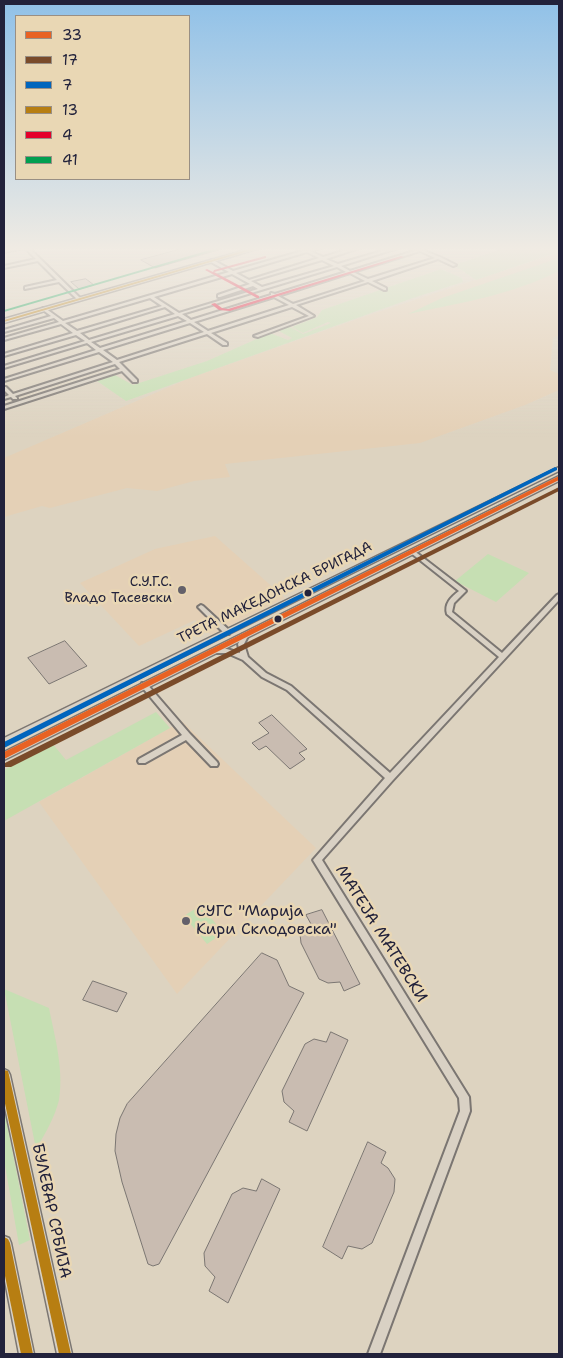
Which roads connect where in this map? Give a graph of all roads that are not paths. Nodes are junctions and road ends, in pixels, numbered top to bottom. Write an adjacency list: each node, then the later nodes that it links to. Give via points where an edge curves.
1 (43, 310): 12 (street)
2 (44, 310): 11 (street)
3 (101, 310): 13 (street)
4 (151, 310): 18 (street)
5 (172, 310): 10 (street)
6 (190, 310): 10 (street)
7 (226, 310): 14 (street)
8 (276, 310): 17 (street)
9 (302, 310): 19 (street, via 312,316)
10 (178, 314): 14 (street); 21 (street)
11 (54, 317): 13 (street); 15 (street)
12 (4, 321)
13 (62, 322): 16 (street); 18 (street)
14 (190, 322): 17 (street); 24 (street)
15 (4, 331)
16 (32, 331): 20 (street); 22 (street)
17 (207, 332): 23 (street); 26 (street)
18 (76, 333): 21 (street); 22 (street)
19 (256, 336)
20 (4, 339)
21 (88, 341): 24 (street); 27 (street)
22 (46, 342): 25 (street)
23 (225, 344)
24 (100, 350): 26 (street); 29 (street)
25 (4, 355)
26 (116, 362): 28 (street); 32 (street)
27 (4, 367)
28 (123, 369): 30 (street); 34 (street)
29 (4, 380)
30 (135, 381)
31 (4, 388): 32 (street)
32 (12, 395): 33 (street); 34 (street)
33 (4, 398)
34 (21, 403): 35 (street)
35 (4, 408)
36 (559, 469): 41 (street, ТРЕТА МАКЕДОНСКА БРИГАДА)
37 (559, 478): 38 (street, ТРЕТА МАКЕДОНСКА БРИГАДА)
38 (413, 552): 42 (street, ТРЕТА МАКЕДОНСКА БРИГАДА); 44 (street, via 463,591 452,601 449,613)
39 (559, 596): 44 (street, МАТЕЈА МАТЕВСКИ)
40 (200, 607): 41 (street)
41 (228, 632): 48 (street, ТРЕТА МАКЕДОНСКА БРИГАДА)
42 (245, 636): 43 (street, ТРЕТА МАКЕДОНСКА БРИГАДА); 45 (street, via 241,644)
43 (213, 651): 45 (street, via 228,651); 46 (street, ТРЕТА МАКЕДОНСКА БРИГАДА)
44 (503, 657): 52 (street, МАТЕЈА МАТЕВСКИ)
45 (245, 658): 52 (street, via 264,675 304,701)
46 (144, 685): 47 (street); 49 (street, ТРЕТА МАКЕДОНСКА БРИГАДА)
47 (187, 736): 50 (street); 51 (street)
48 (4, 742)
49 (4, 756)
50 (142, 761)
51 (214, 764)
52 (390, 778): 57 (street, МАТЕЈА МАТЕВСКИ, via 316,860 464,1098 465,1111)
53 (4, 1075): 56 (street, БУЛЕВАР СРБИЈА)
54 (4, 1242): 55 (street)
55 (27, 1354)
56 (64, 1354)
57 (374, 1354)

